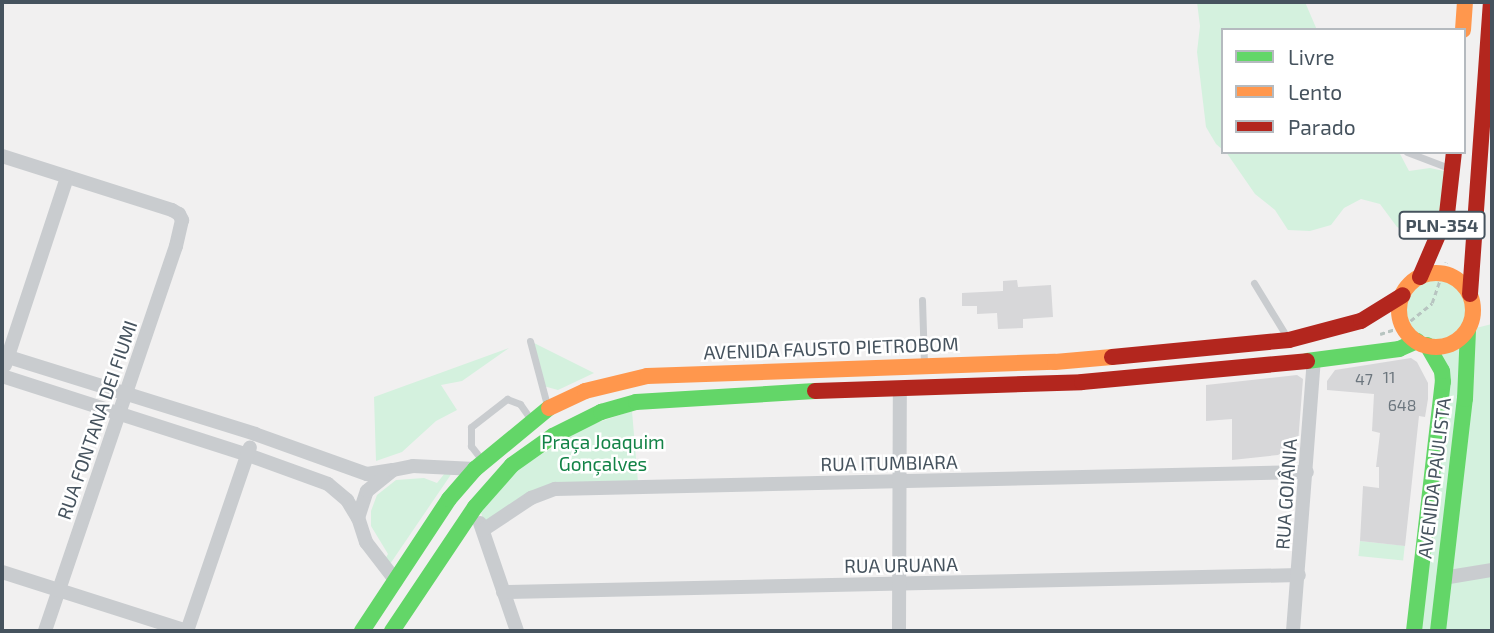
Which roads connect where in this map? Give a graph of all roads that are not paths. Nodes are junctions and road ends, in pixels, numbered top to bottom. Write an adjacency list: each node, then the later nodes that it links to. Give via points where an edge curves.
1 (1465, 2): 3 (main road)
2 (1491, 2): 11 (main road, PLN-354)
3 (1463, 28)
4 (1411, 154): 7 (lane)
5 (1454, 154): 7 (main road, PLN-354)
6 (2, 156): 8 (street)
7 (1452, 169): 9 (main road, PLN-354, via 1447,214)
8 (68, 177): 18 (street); 23 (street, RUA FONTANA DEI FIUMI, via 172,210 182,220)
9 (1420, 277): 11 (main road, via 1448,274); 12 (main road)
10 (1254, 283): 15 (lane)
11 (1470, 294): 14 (main road, PLN-354, via 1474,312)
12 (1403, 295): 15 (main road, AVENIDA FAUSTO PIETROBOM, via 1361,321); 17 (main road, via 1404,326)
13 (922, 300): 20 (lane)
14 (1468, 330): 17 (main road, via 1450,344); 39 (main road, AVENIDA PAULISTA / PLN-354, via 1465,399)
15 (1289, 340): 20 (main road, AVENIDA FAUSTO PIETROBOM, via 1055,362)
16 (530, 341): 24 (lane)
17 (1422, 343): 19 (main road); 51 (main road, AVENIDA PAULISTA, via 1442,371 1443,382)
18 (5, 356): 21 (street); 23 (street)
19 (1314, 360): 22 (main road, via 1082,382); 31 (street, RUA GOIÂNIA)
20 (924, 366): 24 (main road, AVENIDA FAUSTO PIETROBOM, via 647,376 585,391)
21 (2, 375): 25 (street)
22 (900, 388): 32 (street); 33 (main road, via 636,402 601,412 553,436 512,465)
23 (126, 393): 25 (street, RUA FONTANA DEI FIUMI); 27 (street)
24 (548, 409): 26 (main road, AVENIDA FAUSTO PIETROBOM)
25 (118, 415): 28 (street); 42 (street, RUA FONTANA DEI FIUMI)
26 (532, 421): 29 (main road, AVENIDA FAUSTO PIETROBOM); 29 (lane, via 520,404 507,398 471,427 471,446)
27 (255, 434): 28 (street); 30 (street, via 367,474)
28 (248, 455): 34 (street, via 328,484 347,500); 46 (street)
29 (479, 465): 30 (street); 40 (main road, AVENIDA FAUSTO PIETROBOM, via 449,499)
30 (393, 470): 34 (street, via 367,491)
31 (1307, 472): 32 (street, RUA ITUMBIARA); 38 (street, RUA GOIÂNIA)
32 (900, 482): 35 (street, RUA ITUMBIARA, via 555,489 531,498); 41 (street)
33 (475, 507): 35 (street); 44 (main road)
34 (358, 518): 40 (street, via 366,542)
35 (482, 530): 43 (street)
36 (1492, 570): 39 (street)
37 (2, 572): 42 (street)
38 (1299, 575): 41 (street, RUA URUANA); 50 (street, RUA GOIÂNIA)
39 (1443, 578): 52 (main road, AVENIDA PAULISTA / PLN-354)
40 (396, 581): 47 (main road, AVENIDA FAUSTO PIETROBOM)
41 (900, 584): 43 (street, RUA URUANA); 49 (street)
42 (59, 591): 45 (street, RUA FONTANA DEI FIUMI); 46 (street)
43 (503, 592): 48 (street)
44 (399, 627)
45 (45, 631)
46 (187, 631)
47 (362, 631)
48 (517, 631)
49 (899, 631)
50 (1293, 631)
51 (1415, 631)
52 (1438, 631)

